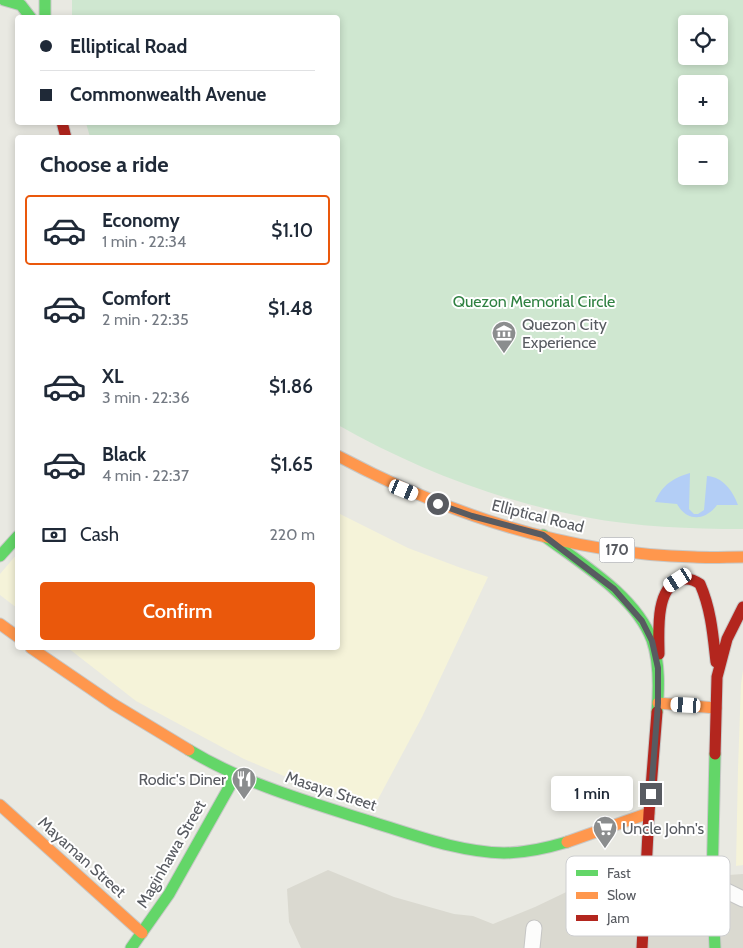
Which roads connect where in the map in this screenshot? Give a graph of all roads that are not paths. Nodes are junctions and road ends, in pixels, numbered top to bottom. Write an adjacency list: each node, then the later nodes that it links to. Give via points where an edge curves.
1 (4, 0): 3 (main road, via 21,5)
2 (45, 0): 4 (main road)
3 (29, 15)
4 (45, 15)
5 (340, 457): 6 (main road, Elliptical Road / 170, via 438,504)
6 (543, 535): 9 (main road, Elliptical Road / 170, via 580,544 654,554); 14 (main road, 170, via 614,589 642,621 652,641)
7 (15, 539): 8 (main road)
8 (0, 556)
9 (743, 557)
10 (743, 607): 15 (main road, via 727,639)
11 (0, 624): 12 (main road)
12 (15, 635)
13 (34, 650): 18 (main road, Masaya Street, via 112,704)
14 (658, 668): 15 (main road, via 665,593 669,585 687,578 700,584 707,601); 16 (main road, 170)
15 (718, 677): 17 (main road)
16 (658, 703): 17 (main road); 20 (main road, 170)
17 (716, 708): 22 (main road)
18 (236, 775): 20 (main road, Masaya Street, via 302,800 456,848 479,851 505,853 542,849); 26 (main road, Maginhawa Street, via 169,894)
19 (0, 805): 26 (main road, Mayaman Street)
20 (649, 813): 21 (main road, 170)
21 (647, 856)
22 (713, 856)
23 (730, 893): 24 (street)
24 (743, 899)
25 (534, 928): 28 (street)
26 (142, 933): 27 (main road, Maginhawa Street)
27 (130, 948)
28 (532, 948)

